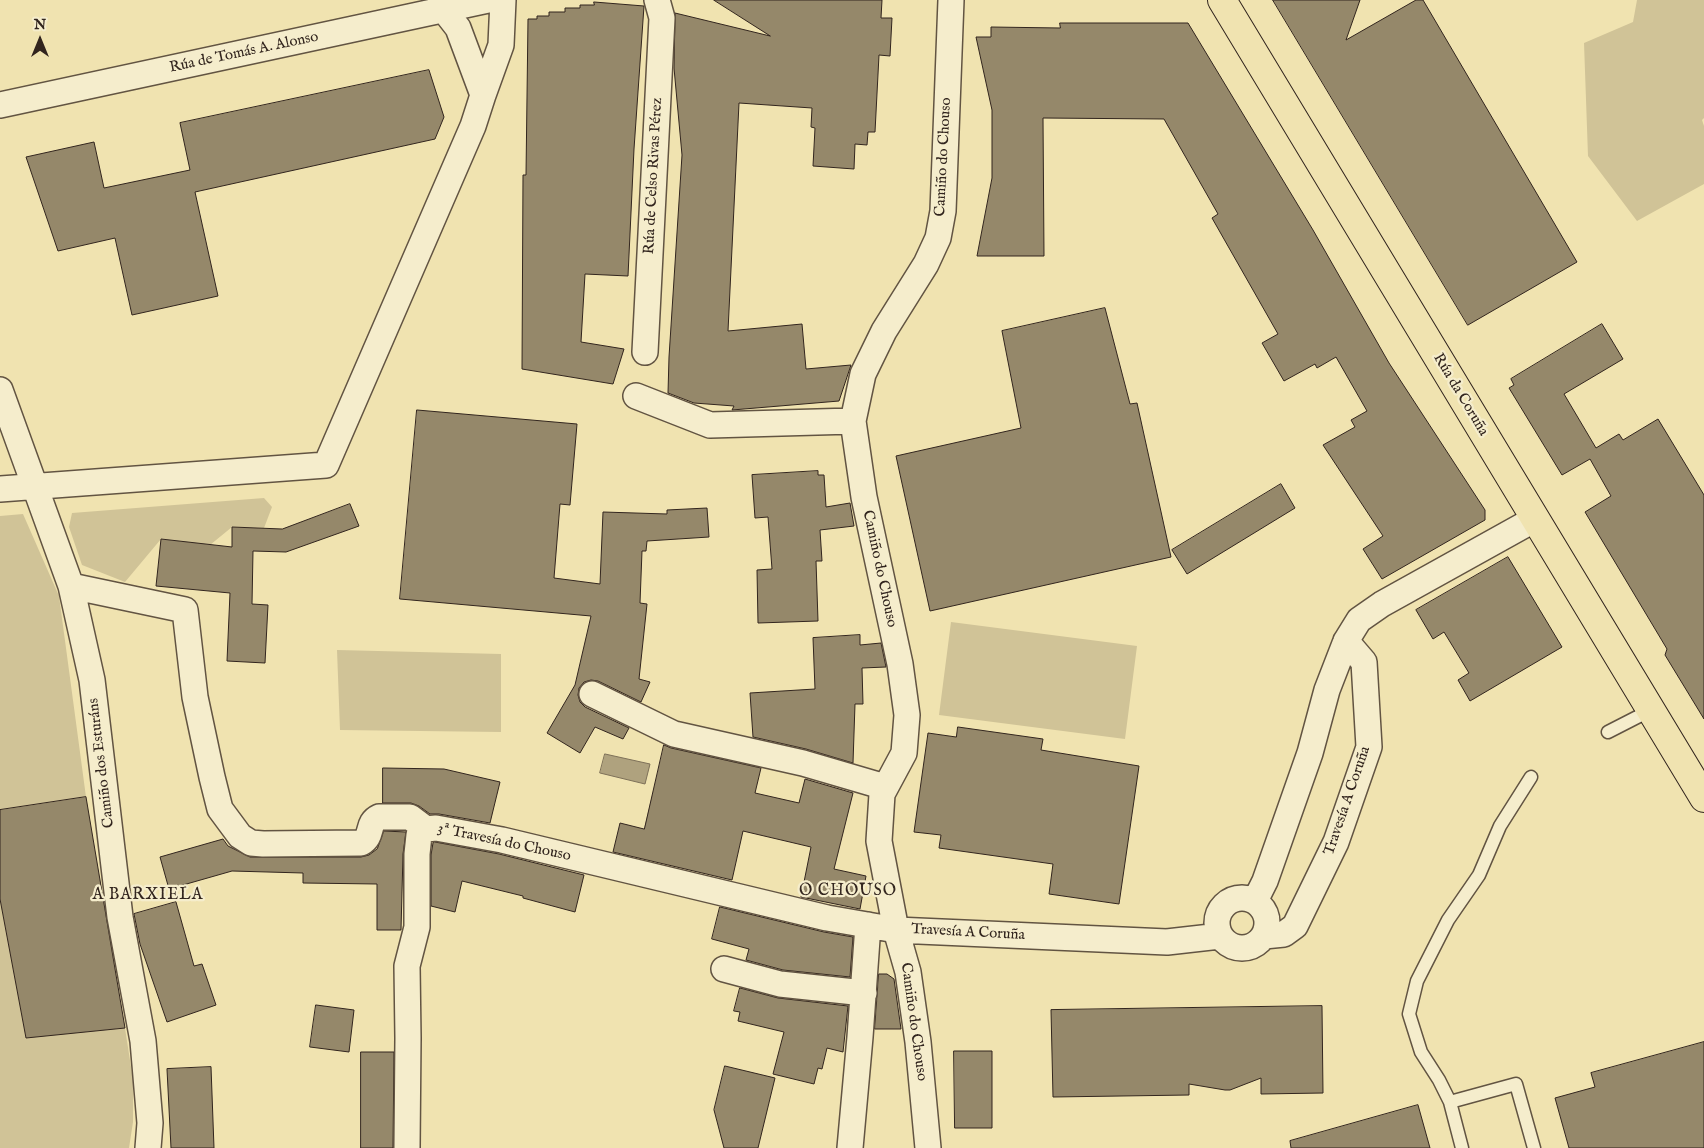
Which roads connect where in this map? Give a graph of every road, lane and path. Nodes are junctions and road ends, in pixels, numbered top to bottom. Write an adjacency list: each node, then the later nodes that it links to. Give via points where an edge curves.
1 (488, 0): 6 (street, Rúa de Tomás A. Alonso)
2 (503, 0): 7 (street, via 501,45)
3 (657, 0): 9 (street, Rúa de Celso Rivas Pérez, via 662,18)
4 (951, 0): 12 (street, Camiño do Chouso, via 943,211 938,238 863,374)
5 (1222, 0): 15 (main road, Rúa da Coruña)
6 (430, 8): 7 (street, via 458,28); 8 (street, Rúa de Tomás A. Alonso)
7 (483, 95): 13 (street, via 473,126 326,464)
8 (0, 105)
9 (645, 352)
10 (0, 390): 13 (street, Camiño dos Esturáns)
11 (636, 396): 12 (street, via 710,424)
12 (853, 421): 22 (street, Camiño do Chouso, via 864,497 900,664 907,715 904,752)
13 (36, 486): 14 (street); 16 (street, Camiño dos Esturáns)
14 (0, 489)
15 (1535, 519): 17 (street, via 1382,604 1359,620); 19 (main road, Rúa da Coruña)
16 (71, 586): 24 (street, via 185,610 196,697 212,777 220,809 240,836 251,843 263,844 361,843 367,840 370,828 379,817 410,817); 34 (street, Camiño dos Esturáns, via 92,680 120,916 143,1041 150,1123)
17 (1346, 641): 25 (street, via 1327,690 1304,772); 29 (street, Travesía A Coruña, via 1364,662 1369,747 1336,842 1295,926 1284,934)
18 (592, 694): 22 (street, via 674,734 803,763)
19 (1651, 710): 20 (lane); 23 (main road, Rúa da Coruña)
20 (1608, 732)
21 (1531, 777): 32 (lane, via 1500,826 1479,874 1448,920 1416,981 1409,1014 1420,1052)
22 (886, 787): 27 (street, Camiño do Chouso, via 882,794 878,841)
23 (1702, 792)
24 (426, 829): 26 (street, 3ª Travesía do Chouso, via 502,840); 33 (street, 3ª Travesía do Chouso, via 419,836 418,927 407,966)
25 (1255, 901): 28 (street, via 1242,898 1229,901 1220,911 1217,923); 29 (street, via 1264,911 1268,923)
26 (868, 925): 27 (street, 3ª Travesía do Chouso); 31 (street)
27 (896, 930): 28 (street, Travesía A Coruña, via 1167,942); 36 (street, Camiño do Chouso, via 908,972)
28 (1220, 936): 29 (street, Travesía A Coruña, via 1229,945 1242,949 1255,945)
29 (1264, 936)
30 (724, 969): 31 (street, via 780,984)
31 (864, 993): 35 (street)
32 (1450, 1102): 37 (lane); 38 (lane, via 1516,1084)
33 (407, 1147)
34 (148, 1148)
35 (850, 1148)
36 (928, 1148)
37 (1462, 1148)
38 (1534, 1148)

